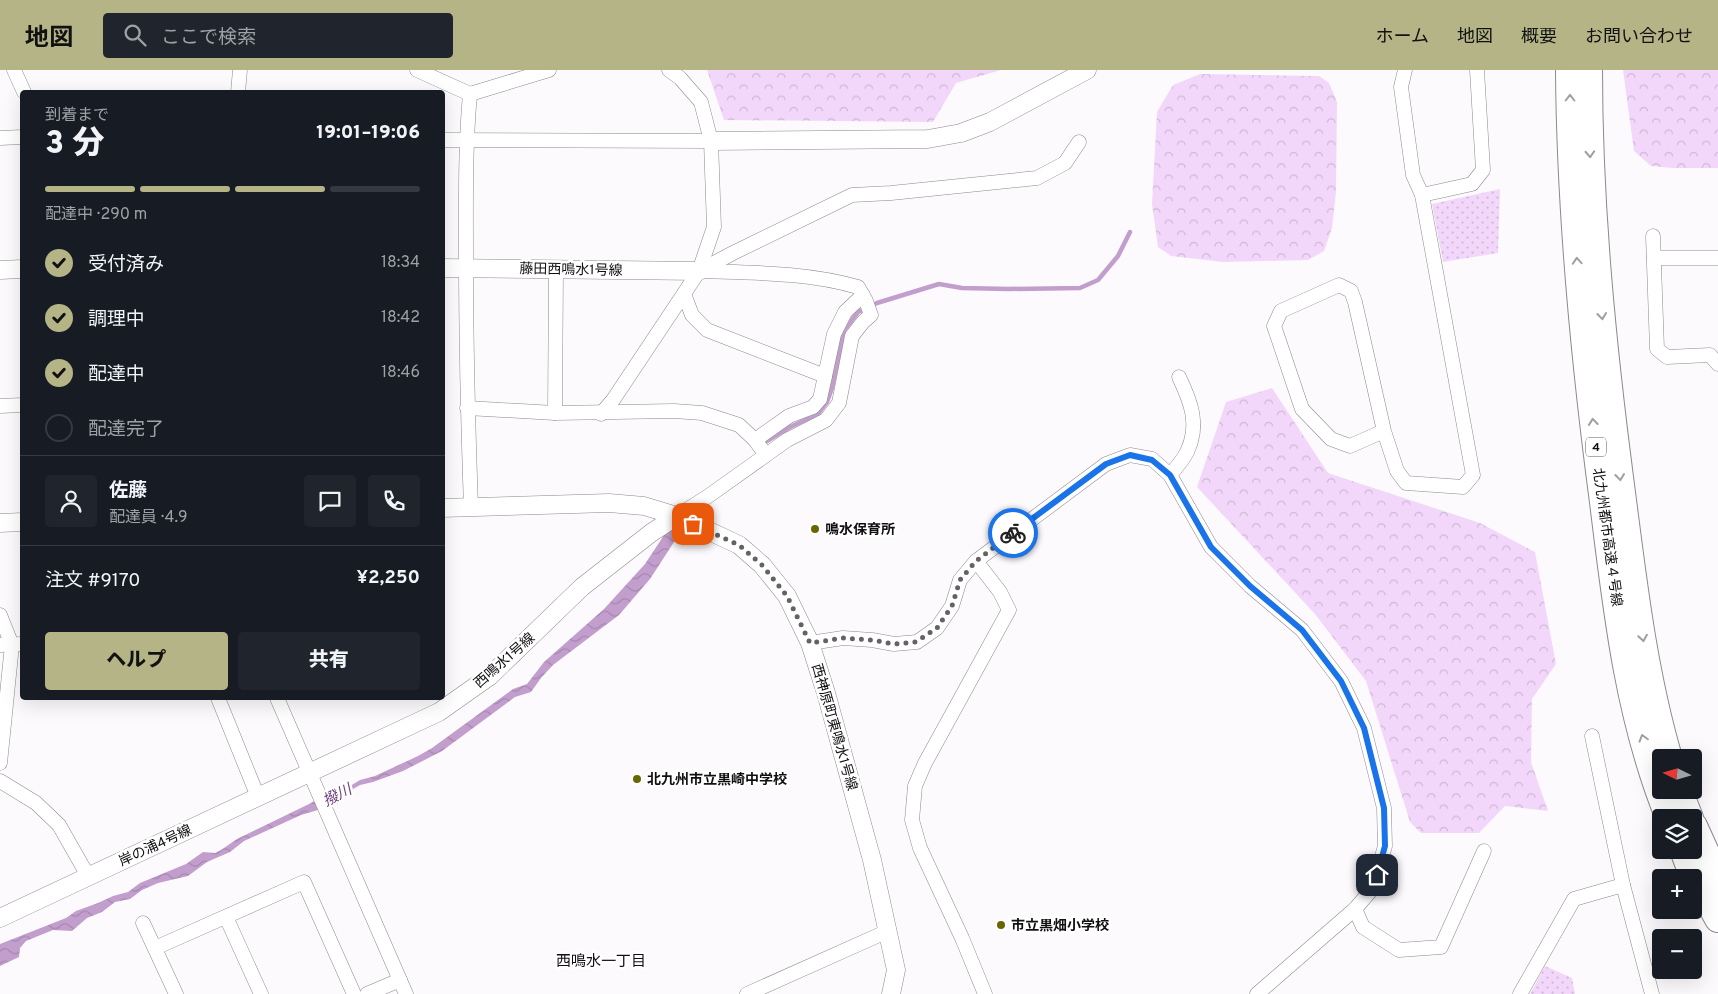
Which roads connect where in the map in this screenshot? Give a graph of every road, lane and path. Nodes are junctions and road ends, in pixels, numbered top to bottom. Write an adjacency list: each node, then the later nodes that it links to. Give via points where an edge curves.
1 (14, 70): 11 (street)
2 (240, 70): 12 (street)
3 (417, 70): 13 (street)
4 (549, 70): 13 (street)
5 (669, 70): 18 (street, via 701,102)
6 (1087, 70): 18 (street, via 990,122 961,133 928,139)
7 (1405, 70): 20 (street, via 1401,87 1413,176)
8 (1478, 70): 20 (street, via 1483,170 1472,184)
9 (1569, 70): 61 (highway, 北九州都市高速４号線 / 4, one-way to 9, via 1642,735 1626,667 1612,573 1577,264)
10 (1589, 70): 56 (highway, 北九州都市高速４号線 / 4, one-way to 56, via 1596,262 1612,420 1646,662)
11 (23, 90)
12 (238, 90)
13 (470, 94): 17 (street)
14 (20, 137): 15 (street)
15 (0, 138)
16 (445, 140): 17 (street)
17 (466, 140): 18 (street); 25 (street)
18 (711, 141): 29 (street, via 714,226)
19 (1079, 142): 29 (street, via 1065,163 1037,178 852,195)
20 (1422, 195): 40 (street, via 1473,475 1463,487 1406,483 1397,471)
21 (1652, 236): 22 (street)
22 (1654, 258): 23 (street); 32 (street, via 1657,349 1667,357 1710,355)
23 (1718, 258)
24 (445, 268): 25 (street, 藤田西鳴水1号線)
25 (466, 268): 27 (street, 藤田西鳴水1号線); 37 (street)
26 (20, 269): 28 (street)
27 (556, 269): 29 (street, 藤田西鳴水1号線); 38 (street)
28 (0, 270)
29 (699, 271): 30 (street); 31 (street, via 783,273 858,287)
30 (684, 294): 33 (street, via 692,315 707,330); 39 (street)
31 (864, 298): 33 (street, via 845,312 834,334); 42 (street, via 871,315 852,336 839,403 826,420)
32 (1718, 364)
33 (825, 376): 41 (street, via 820,399 813,407 788,416)
34 (1179, 376): 43 (street, via 1190,401 1194,421 1186,454)
35 (20, 405): 36 (street)
36 (0, 406)
37 (467, 408): 38 (street); 44 (street)
38 (555, 413): 39 (street)
39 (601, 414): 41 (street, via 702,413 739,426)
40 (1384, 431): 40 (street, via 1350,446 1331,439 1302,408 1274,326 1281,311 1339,284 1351,291)
41 (755, 440): 42 (street)
42 (766, 455): 46 (street)
43 (1170, 475): 49 (street, via 1152,460 1130,455 1106,464); 68 (street, via 1211,547 1250,586 1302,630 1341,681 1364,728 1384,808 1385,846 1373,888)
44 (471, 507): 45 (street, 西神原町東鳴水1号線); 46 (street, 西神原町東鳴水1号線, via 609,503 644,506)
45 (445, 508)
46 (677, 516): 51 (street, 西神原町東鳴水1号線, via 739,545 762,565 787,596); 58 (street, 西鳴水1号線, via 582,587 490,676 439,712)
47 (20, 522): 48 (street)
48 (0, 523)
49 (976, 561): 51 (street, via 960,580 952,606 937,628 916,642 894,644 843,638); 83 (street, via 1000,592 1009,610 925,762 915,786 912,820 920,848)
50 (0, 615): 52 (street)
51 (810, 643): 73 (street, 西神原町東鳴水1号線, via 872,860)
52 (12, 645): 57 (street)
53 (219, 700): 60 (street)
54 (279, 700): 58 (street)
55 (1592, 736): 67 (street)
56 (1666, 749)
57 (0, 763)
58 (311, 777): 60 (street, 岸の浦4号線); 75 (street)
59 (0, 781): 65 (street, via 36,803 60,825)
60 (258, 797): 65 (street, 岸の浦4号線)
61 (1666, 809)
62 (1702, 844): 66 (highway)
63 (1484, 851): 68 (street, via 1441,946 1399,950 1363,927)
64 (1686, 859): 71 (highway)
65 (88, 876): 70 (street, 岸の浦4号線)
66 (1718, 879)
67 (1623, 886): 85 (street, via 1574,899); 86 (street)
68 (1355, 910): 84 (street)
69 (226, 917): 74 (street); 77 (street); 78 (street, via 304,882)
70 (0, 918)
71 (1718, 919)
72 (143, 923): 74 (street)
73 (888, 931): 81 (street); 82 (street, 西神原町東鳴水1号線, via 896,970)
74 (155, 948): 76 (street)
75 (400, 980): 79 (street); 80 (street)
76 (176, 994)
77 (261, 994)
78 (354, 994)
79 (367, 994)
80 (406, 994)
81 (746, 994)
82 (891, 994)
83 (985, 994)
84 (1257, 994)
85 (1520, 994)
86 (1652, 994)

